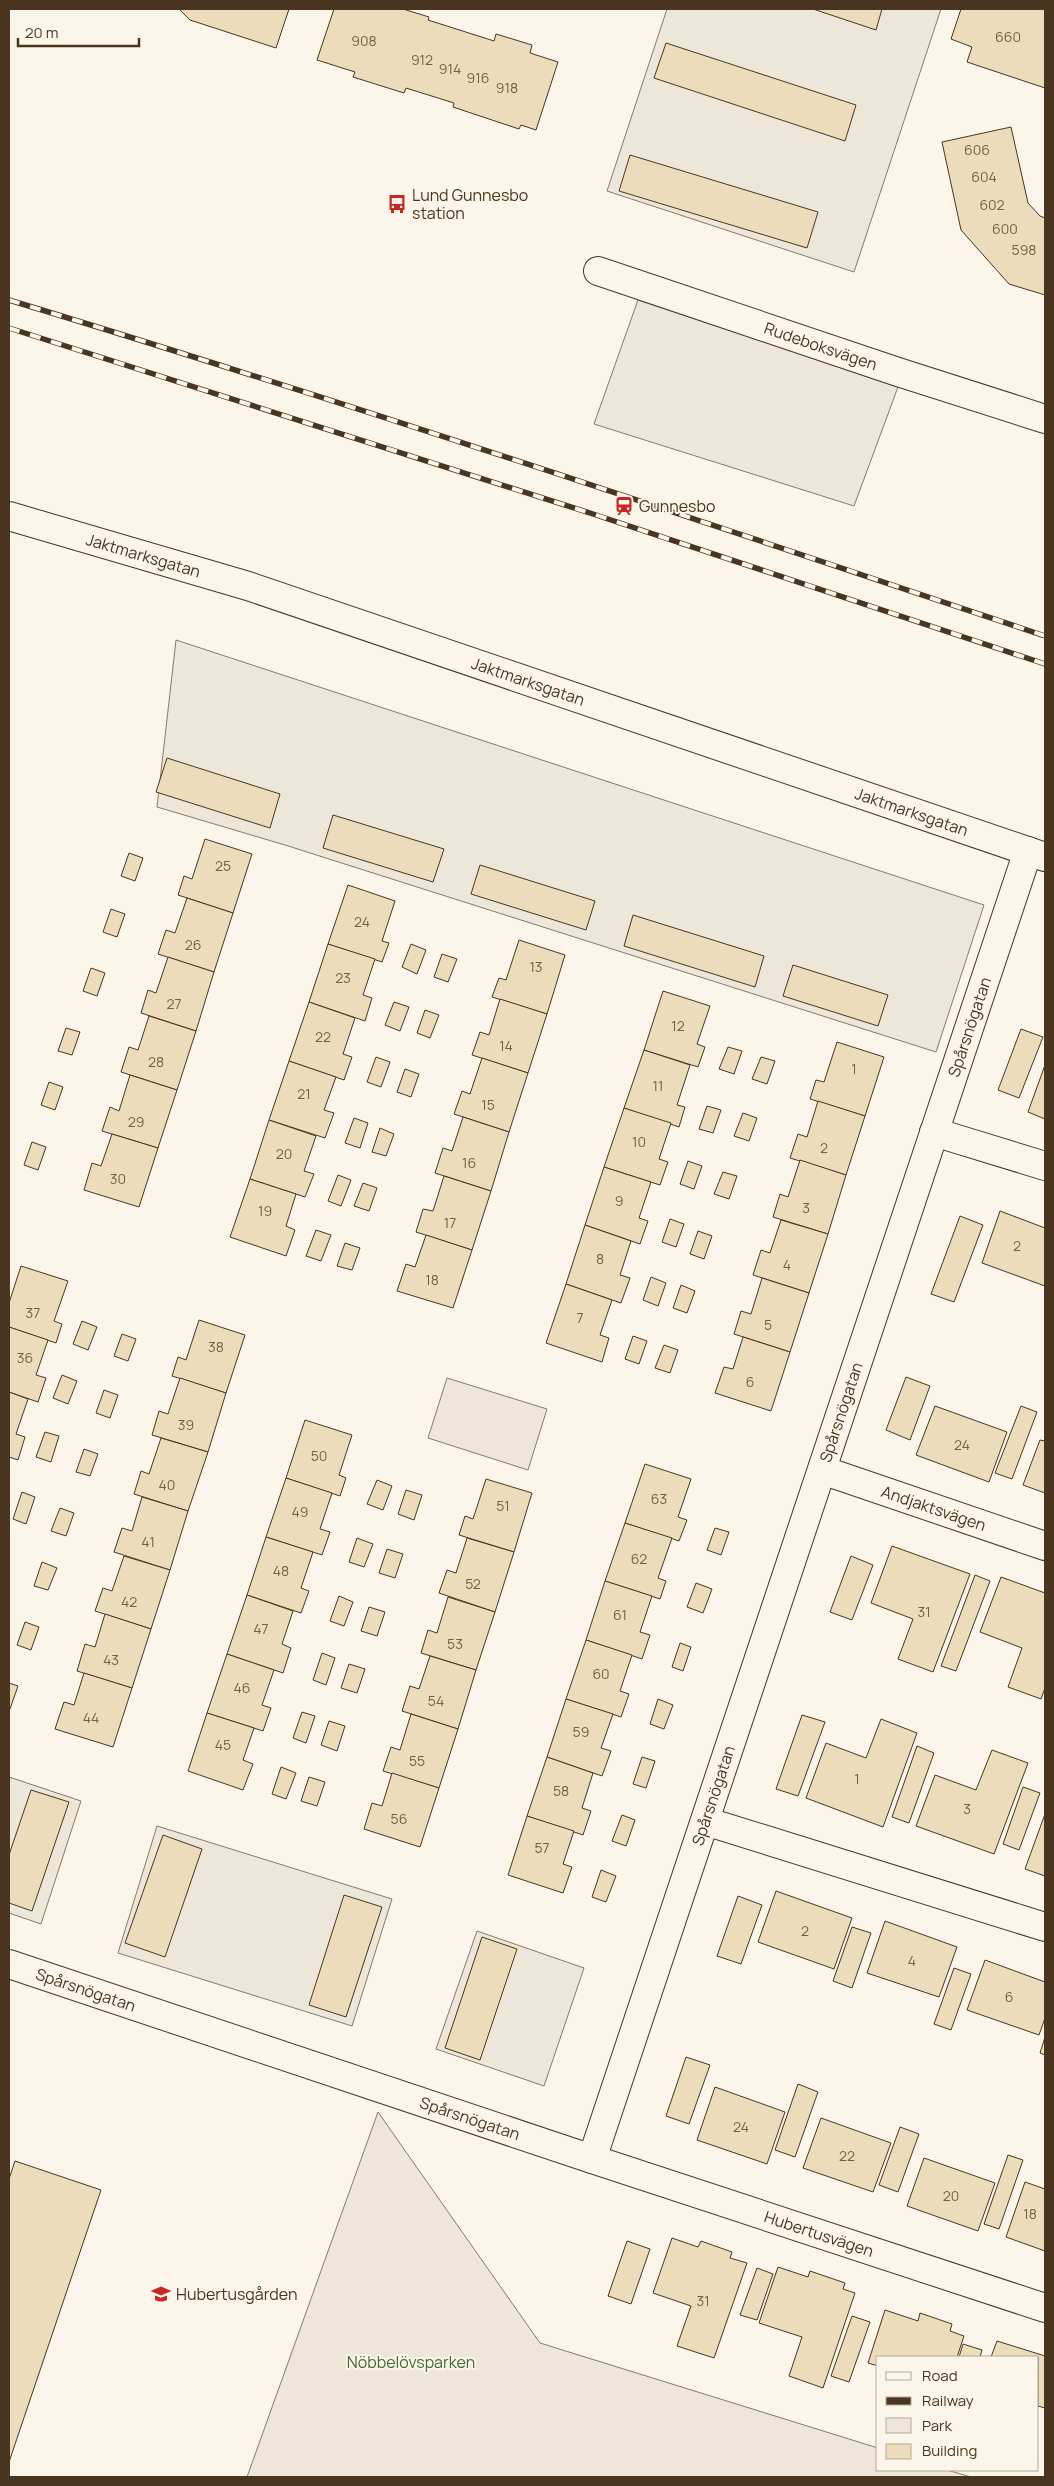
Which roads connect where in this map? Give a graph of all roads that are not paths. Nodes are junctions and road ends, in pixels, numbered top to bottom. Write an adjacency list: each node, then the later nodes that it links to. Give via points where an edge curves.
1 (598, 271): 2 (street, Rudeboksvägen)
2 (1045, 419)
3 (9, 516): 4 (street, Jaktmarksgatan, via 248,586)
4 (1037, 854): 5 (street, Spårsnögatan)
5 (934, 1132): 6 (street); 7 (street, Spårsnögatan)
6 (1045, 1166)
7 (822, 1470): 8 (street, Andjaktsvägen); 9 (street, Spårsnögatan)
8 (1045, 1546)
9 (705, 1821): 10 (street); 12 (street, Spårsnögatan)
10 (1045, 1928)
11 (9, 1964): 12 (street, Spårsnögatan)
12 (592, 2158): 13 (street, Hubertusvägen)
13 (1045, 2308)

